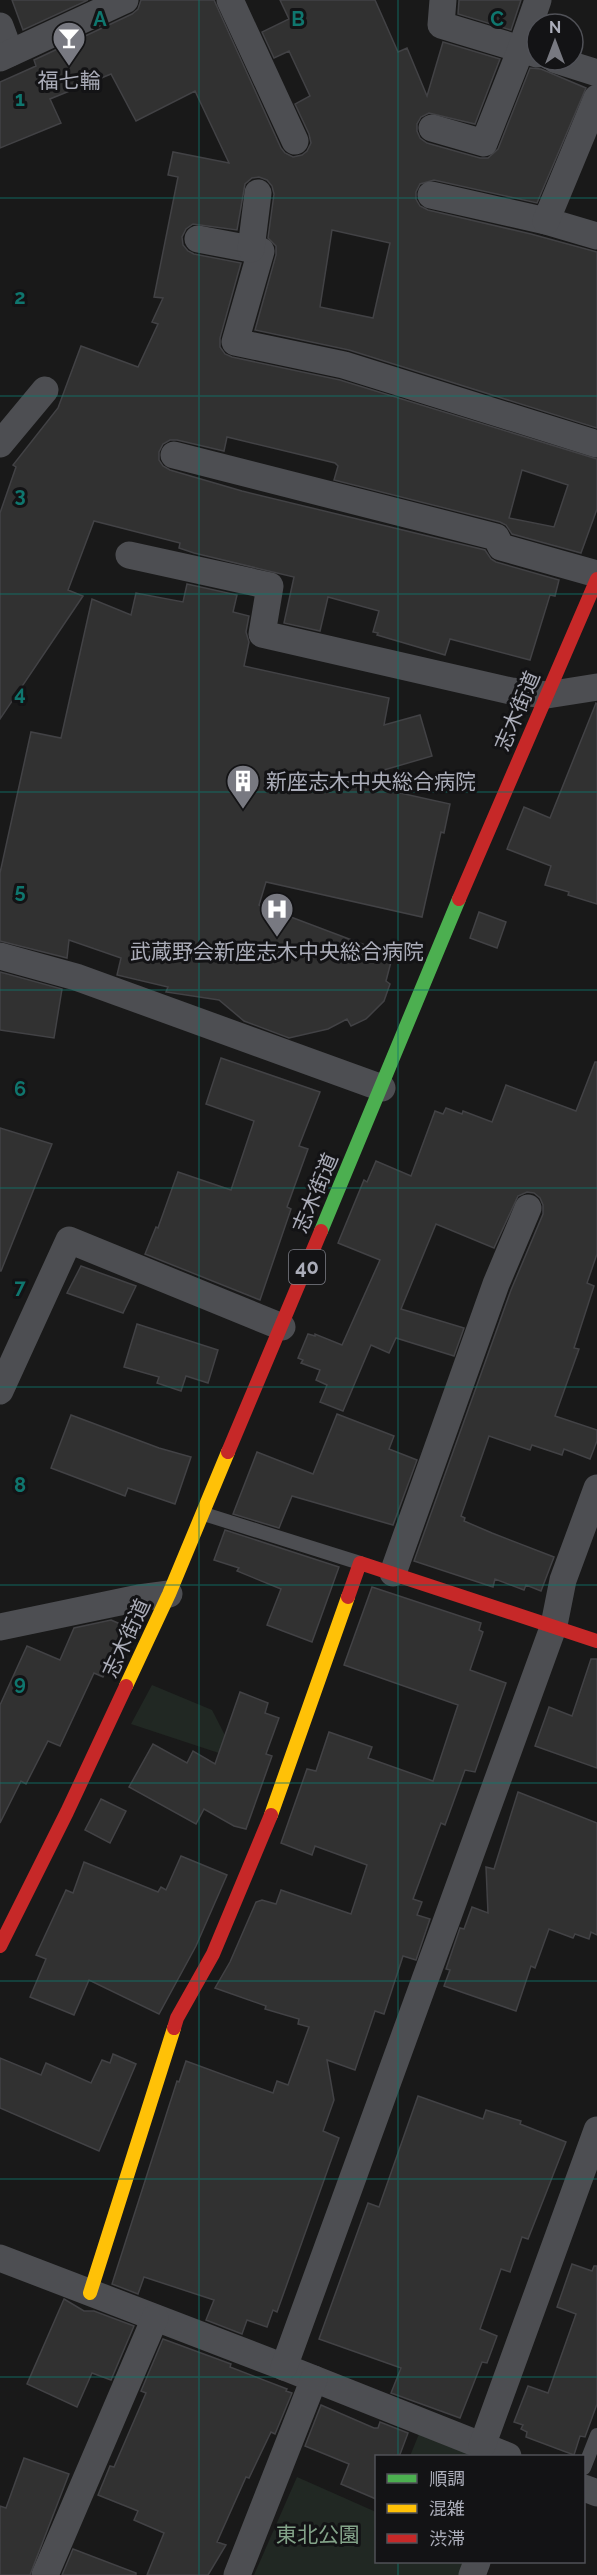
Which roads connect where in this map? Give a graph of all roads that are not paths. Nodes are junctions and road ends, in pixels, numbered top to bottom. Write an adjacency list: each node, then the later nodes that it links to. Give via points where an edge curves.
1 (125, 0): 6 (street)
2 (230, 0): 10 (street)
3 (443, 0): 5 (street, via 441,25)
4 (0, 26): 6 (street)
5 (525, 51)
6 (5, 55)
7 (525, 60): 9 (street, via 484,143)
8 (597, 98): 13 (street)
9 (432, 128)
10 (295, 141)
11 (258, 193): 16 (street)
12 (431, 195): 13 (street)
13 (546, 221): 14 (street)
14 (597, 236)
15 (198, 239): 16 (street)
16 (251, 249): 19 (street, via 261,251 235,342 344,365)
17 (45, 390): 18 (street)
18 (0, 444)
19 (597, 444)
20 (174, 455): 22 (street, via 496,537 501,547)
21 (129, 555): 25 (street, via 270,586 262,634)
22 (597, 574)
23 (597, 579): 25 (main road, 志木街道 / 40)
24 (597, 687): 25 (street)
25 (547, 695): 27 (main road, 志木街道 / 40)
26 (0, 956): 27 (street, via 76,977)
27 (382, 1088): 29 (main road, 志木街道 / 40)
28 (528, 1208): 34 (street, via 496,1284)
29 (282, 1327): 30 (street, via 69,1240); 32 (main road, 志木街道 / 40)
30 (0, 1391)
31 (597, 1488): 36 (street, via 563,1580)
32 (204, 1514): 33 (lane); 35 (main road, 志木街道 / 40)
33 (360, 1563): 34 (main road); 42 (main road, via 262,1841 213,1954 177,2018)
34 (393, 1574): 36 (main road)
35 (169, 1594): 37 (street); 39 (main road, 志木街道 / 40)
36 (554, 1625): 38 (main road); 44 (street)
37 (0, 1627)
38 (597, 1641)
39 (0, 1946)
40 (597, 2130): 47 (street)
41 (0, 2258): 42 (street)
42 (90, 2293): 43 (street)
43 (155, 2318): 44 (street); 50 (street)
44 (284, 2367): 45 (street)
45 (314, 2379): 47 (street); 51 (street)
46 (597, 2435): 49 (lane)
47 (482, 2446): 48 (street)
48 (503, 2455)
49 (585, 2465)
50 (45, 2575)
51 (237, 2575)

